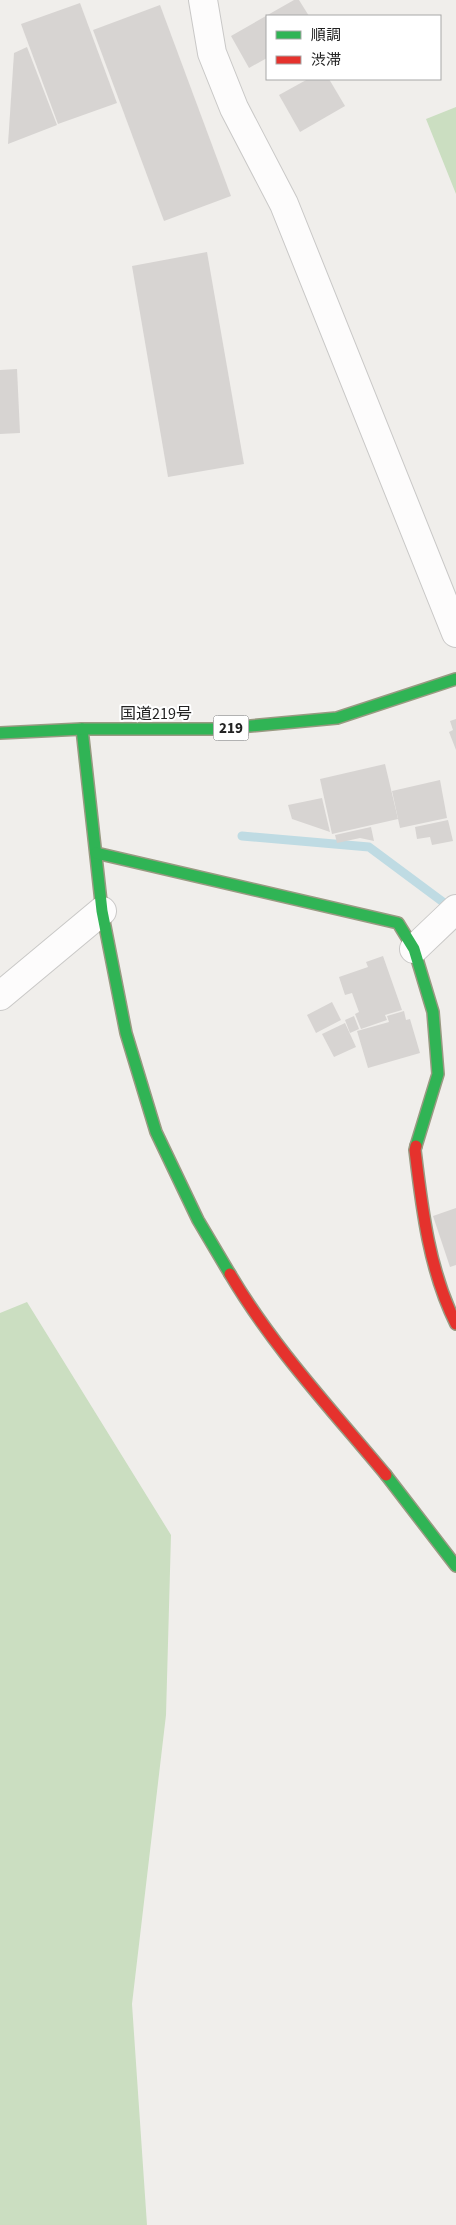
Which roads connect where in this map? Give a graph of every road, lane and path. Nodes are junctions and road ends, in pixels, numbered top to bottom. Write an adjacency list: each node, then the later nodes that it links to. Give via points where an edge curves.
1 (203, 0): 2 (street, via 212,53 234,108 284,204)
2 (456, 633)
3 (456, 679): 4 (main road, 国道219号 / 219, via 337,718 217,729)
4 (82, 729): 5 (main road, 国道219号 / 219); 6 (main road)
5 (0, 733)
6 (96, 853): 8 (main road); 9 (main road, via 398,923)
7 (456, 909): 9 (street)
8 (102, 911): 10 (street); 12 (main road, via 126,1033 156,1132 198,1220 248,1305)
9 (414, 949): 11 (main road, via 433,1012 438,1074 415,1150 423,1221 447,1306)
10 (0, 996)
11 (456, 1324)
12 (456, 1566)

